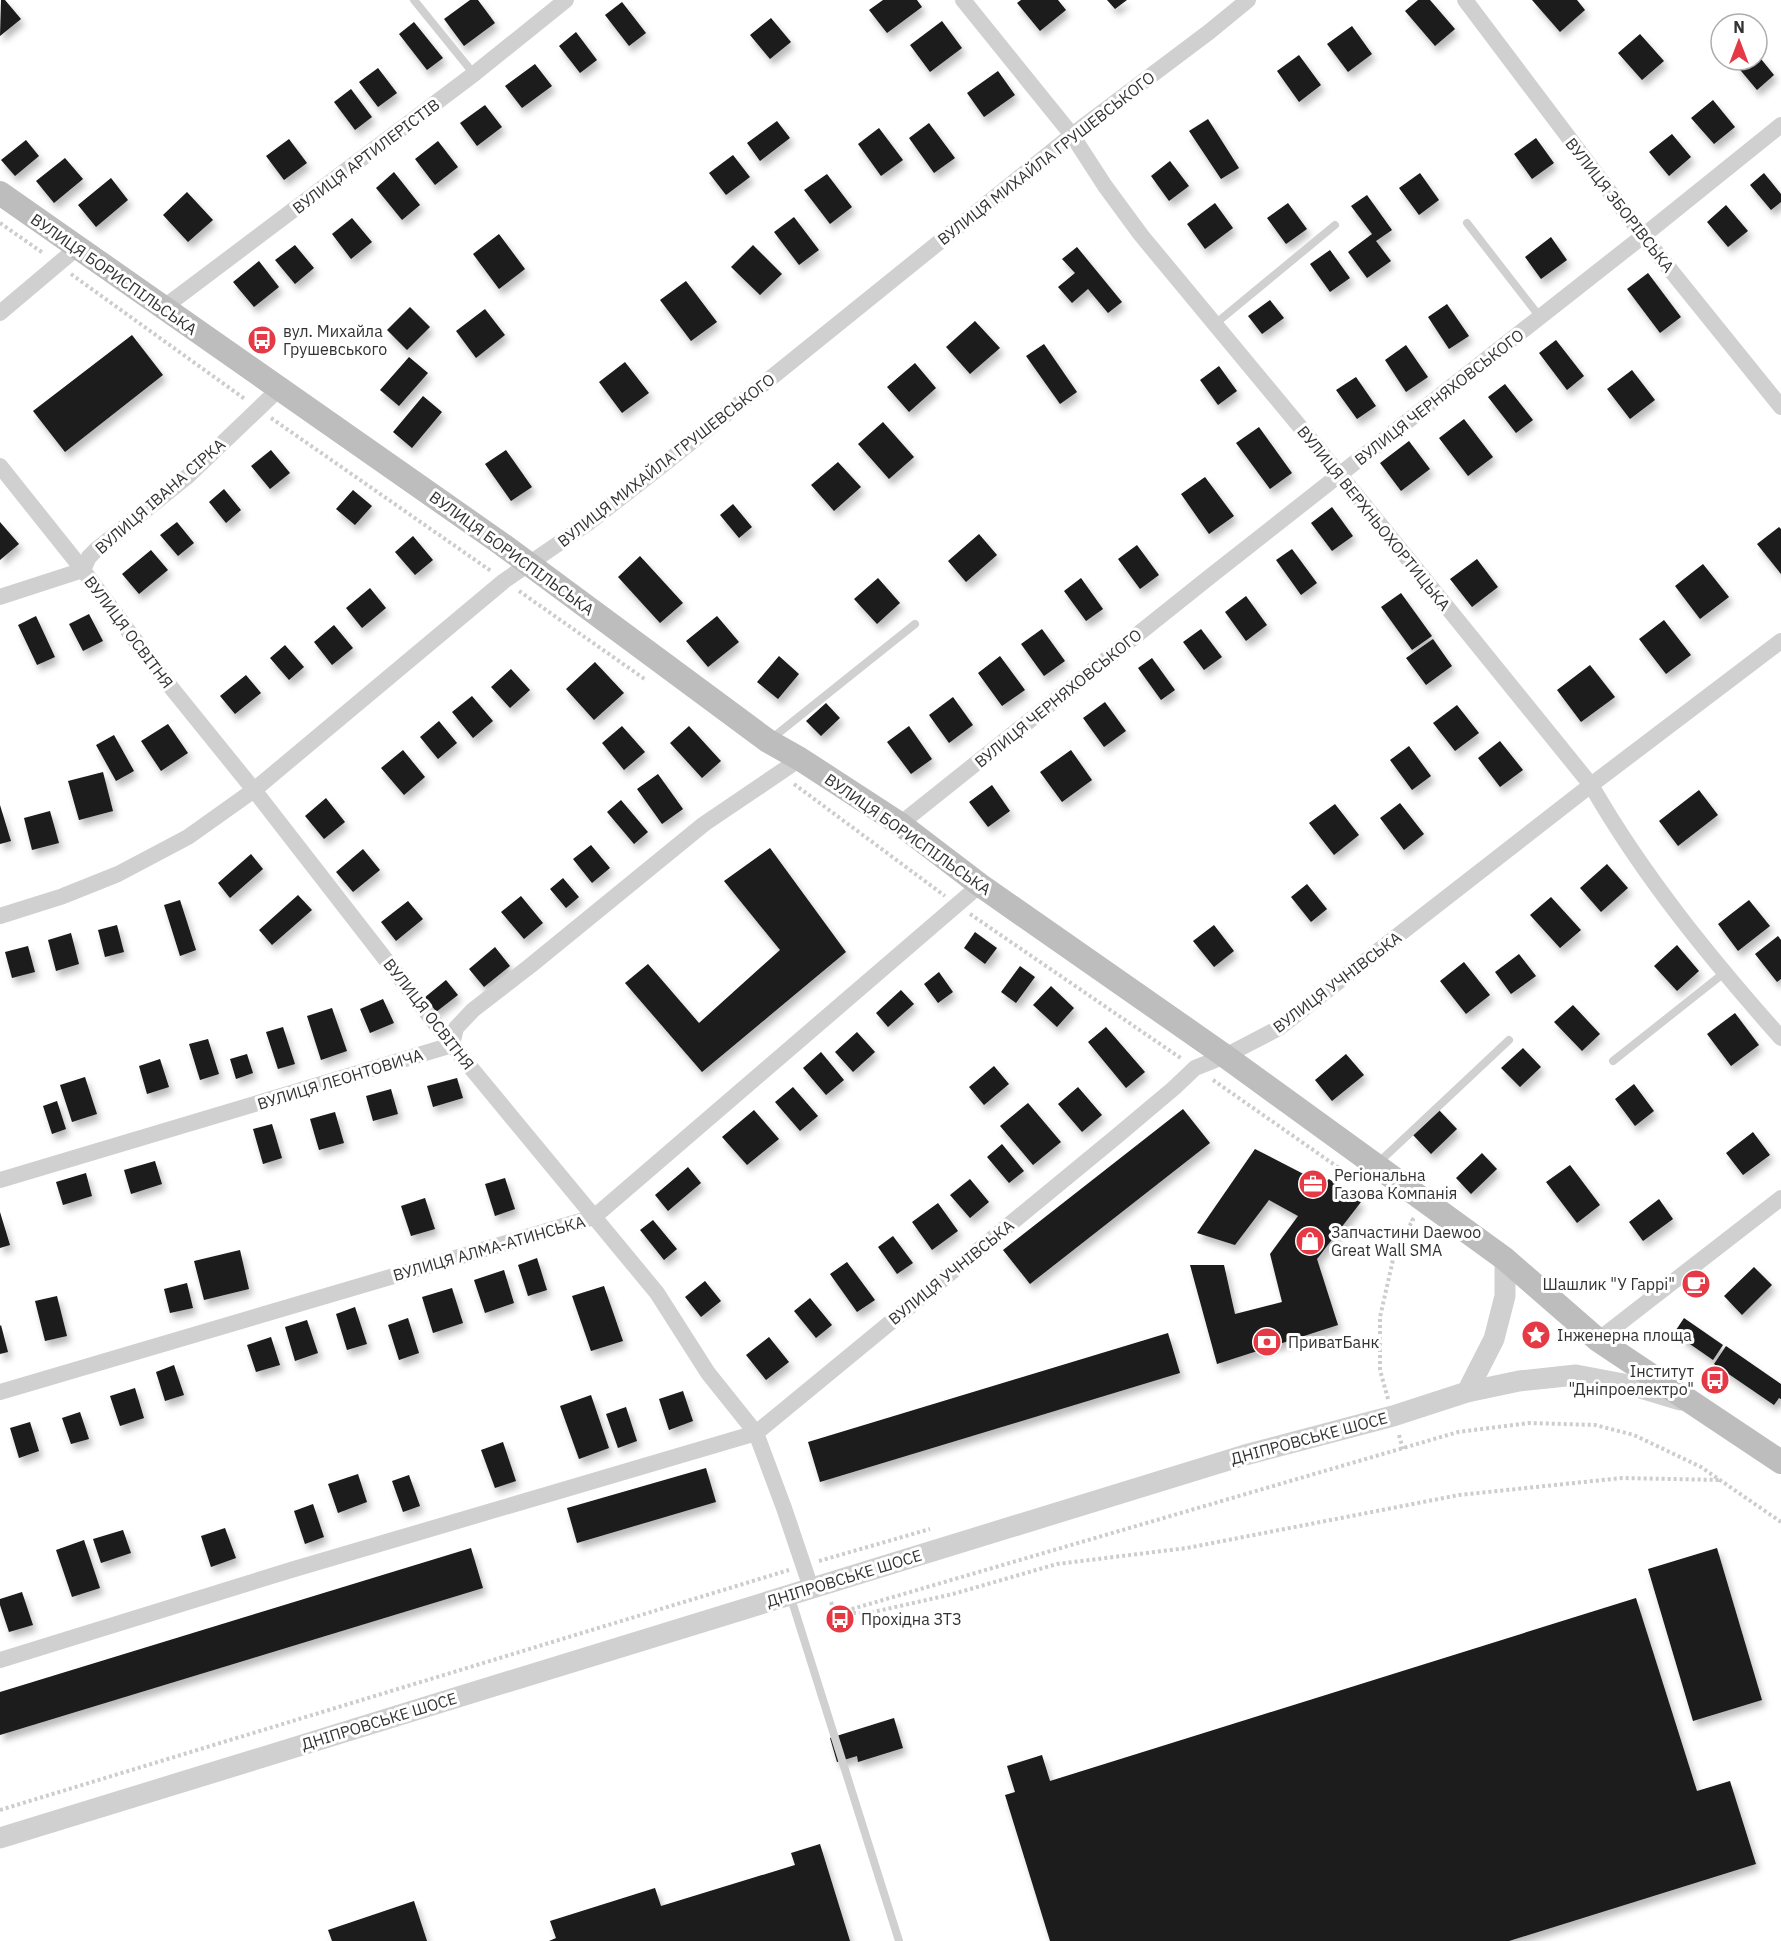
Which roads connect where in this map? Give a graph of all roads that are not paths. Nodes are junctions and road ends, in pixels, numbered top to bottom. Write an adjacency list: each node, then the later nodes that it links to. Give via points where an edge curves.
1 (414, 0): 6 (lane)
2 (566, 0): 6 (street, ВУЛИЦЯ АРТИЛЕРІСТІВ)
3 (963, 0): 8 (street, ВУЛИЦЯ ВЕРХНЬОХОРТИЦЬКА)
4 (1248, 0): 8 (street, ВУЛИЦЯ МИХАЙЛА ГРУШЕВСЬКОГО)
5 (1465, 0): 12 (street, ВУЛИЦЯ ЗБОРІВСЬКА)
6 (474, 74): 14 (street, ВУЛИЦЯ АРТИЛЕРІСТІВ)
7 (1781, 125): 12 (street, ВУЛИЦЯ ЧЕРНЯХОВСЬКОГО)
8 (1072, 135): 17 (street, ВУЛИЦЯ ВЕРХНЬОХОРТИЦЬКА, via 1141,235); 22 (street, ВУЛИЦЯ МИХАЙЛА ГРУШЕВСЬКОГО, via 668,461)
9 (0, 193): 13 (main road, ВУЛИЦЯ БОРИСПІЛЬСЬКА)
10 (1467, 223): 16 (lane)
11 (1335, 225): 17 (lane)
12 (1643, 236): 16 (street, ВУЛИЦЯ ЧЕРНЯХОВСЬКОГО); 19 (street, ВУЛИЦЯ ЗБОРІВСЬКА)
13 (77, 248): 14 (main road, ВУЛИЦЯ БОРИСПІЛЬСЬКА); 15 (street)
14 (163, 308): 18 (main road, ВУЛИЦЯ БОРИСПІЛЬСЬКА)
15 (0, 313)
16 (1540, 317): 21 (street, ВУЛИЦЯ ЧЕРНЯХОВСЬКОГО)
17 (1215, 324): 21 (street, ВУЛИЦЯ ВЕРХНЬОХОРТИЦЬКА)
18 (279, 389): 22 (main road, ВУЛИЦЯ БОРИСПІЛЬСЬКА); 23 (street, ВУЛИЦЯ ІВАНА СІРКА, via 188,476 97,549)
19 (1781, 407)
20 (0, 466): 23 (street, ВУЛИЦЯ ОСВІТНЯ)
21 (1340, 475): 29 (street, ВУЛИЦЯ ВЕРХНЬОХОРТИЦЬКА); 31 (street, ВУЛИЦЯ ЧЕРНЯХОВСЬКОГО)
22 (528, 564): 27 (main road, ВУЛИЦЯ БОРИСПІЛЬСЬКА); 30 (street, ВУЛИЦЯ МИХАЙЛА ГРУШЕВСЬКОГО)
23 (83, 570): 24 (street, ВУЛИЦЯ ІВАНА СІРКА); 30 (street, ВУЛИЦЯ ОСВІТНЯ, via 161,675)
24 (0, 597)
25 (915, 624): 27 (lane)
26 (1781, 641): 29 (street, ВУЛИЦЯ УЧНІВСЬКА)
27 (768, 741): 28 (main road, ВУЛИЦЯ БОРИСПІЛЬСЬКА)
28 (800, 759): 31 (main road, ВУЛИЦЯ БОРИСПІЛЬСЬКА); 37 (street, via 704,824 473,1010 456,1028)
29 (1591, 785): 34 (street, ВУЛИЦЯ ВЕРХНЬОХОРТИЦЬКА, via 1615,827); 38 (street, ВУЛИЦЯ УЧНІВСЬКА, via 1280,1029)
30 (254, 789): 33 (street, ВУЛИЦЯ МИХАЙЛА ГРУШЕВСЬКОГО, via 188,837 118,874); 37 (street, ВУЛИЦЯ ОСВІТНЯ)
31 (900, 824): 32 (main road, ВУЛИЦЯ БОРИСПІЛЬСЬКА)
32 (980, 885): 38 (main road, ВУЛИЦЯ БОРИСПІЛЬСЬКА); 43 (street, ВУЛИЦЯ АЛМА-АТИНСЬКА)
33 (0, 916)
34 (1724, 974): 35 (street, ВУЛИЦЯ ВЕРХНЬОХОРТИЦЬКА); 39 (lane)
35 (1781, 1038)
36 (1509, 1040): 40 (lane)
37 (452, 1045): 41 (street, ВУЛИЦЯ ЛЕОНТОВИЧА); 43 (street, ВУЛИЦЯ ОСВІТНЯ)
38 (1225, 1056): 40 (main road, ВУЛИЦЯ БОРИСПІЛЬСЬКА); 49 (street, ВУЛИЦЯ УЧНІВСЬКА, via 1195,1068)
39 (1613, 1061)
40 (1377, 1165): 44 (main road, ВУЛИЦЯ БОРИСПІЛЬСЬКА)
41 (0, 1180)
42 (1781, 1198): 45 (street)
43 (594, 1217): 46 (street, ВУЛИЦЯ АЛМА-АТИНСЬКА); 49 (street, ВУЛИЦЯ ОСВІТНЯ, via 657,1293 708,1373)
44 (1505, 1259): 45 (main road, ВУЛИЦЯ БОРИСПІЛЬСЬКА); 47 (street, via 1505,1296 1494,1339)
45 (1598, 1340): 48 (main road, ВУЛИЦЯ БОРИСПІЛЬСЬКА)
46 (0, 1392)
47 (1467, 1392): 48 (street, ДНІПРОВСЬКЕ ШОСЕ, via 1576,1375 1635,1386); 51 (street, ДНІПРОВСЬКЕ ШОСЕ, via 1245,1455)
48 (1694, 1404): 50 (main road, ВУЛИЦЯ БОРИСПІЛЬСЬКА)
49 (756, 1433): 51 (street, ВУЛИЦЯ ОСВІТНЯ); 53 (street)
50 (1781, 1462)
51 (818, 1586): 52 (street, ДНІПРОВСЬКЕ ШОСЕ)
52 (790, 1594): 54 (street, ДНІПРОВСЬКЕ ШОСЕ); 55 (lane)
53 (0, 1660)
54 (0, 1838)
55 (899, 1941)

